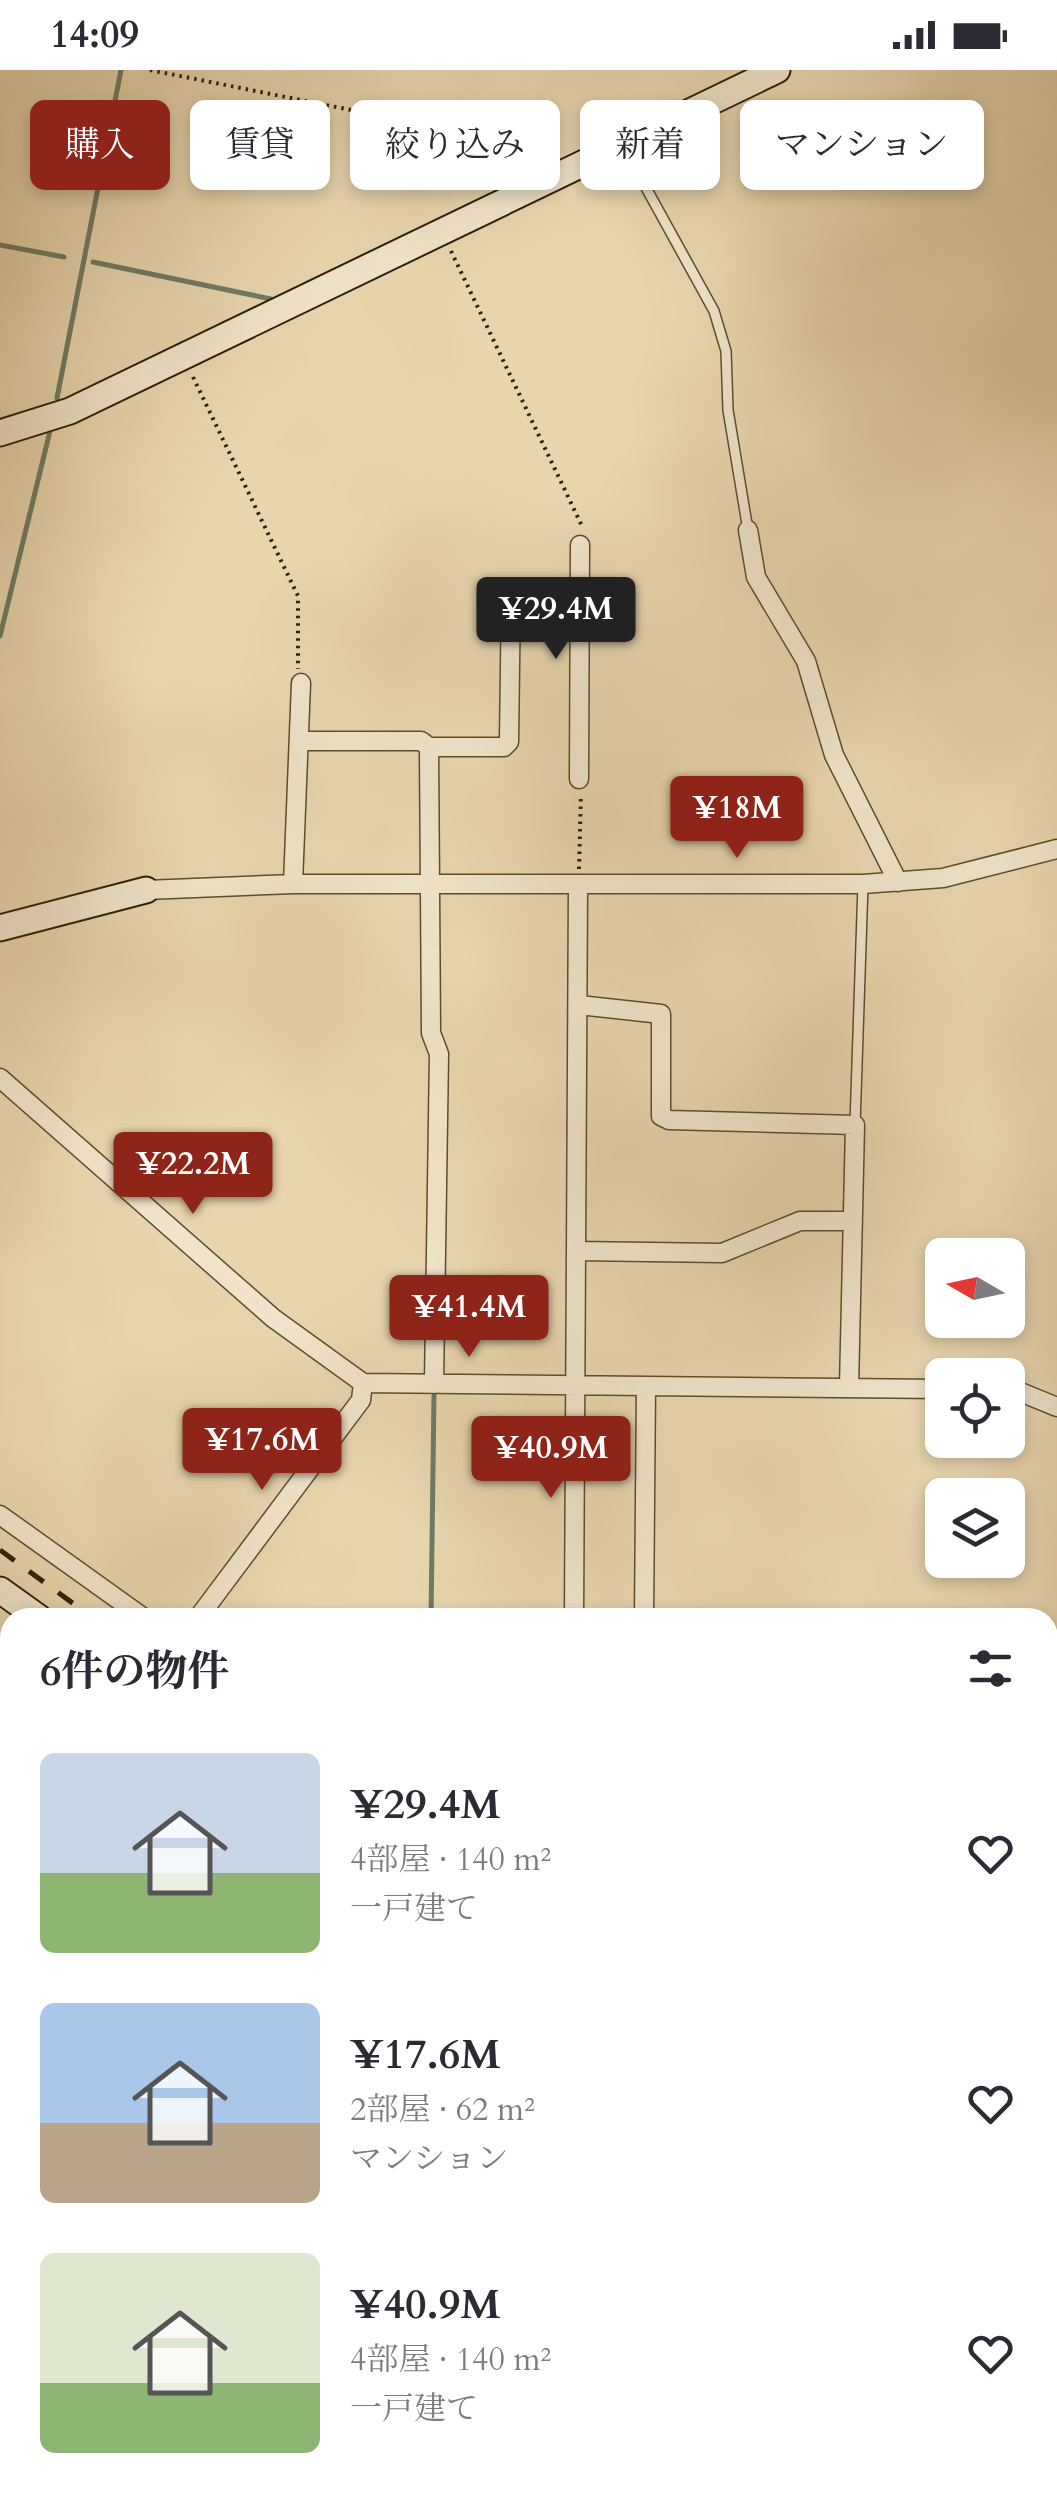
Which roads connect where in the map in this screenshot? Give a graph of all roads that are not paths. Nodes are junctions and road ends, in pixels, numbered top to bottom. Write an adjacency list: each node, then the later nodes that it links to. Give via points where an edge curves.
1 (777, 70): 2 (street)
2 (716, 100)
3 (580, 167): 5 (street, via 70,411)
4 (647, 190): 6 (lane, via 714,312 726,351 728,410)
5 (0, 433)
6 (748, 530): 14 (street, via 756,577 806,661 834,755)
7 (580, 544): 8 (street)
8 (580, 587): 11 (street, via 511,591 510,742); 12 (street)
9 (301, 683): 10 (street)
10 (300, 741): 11 (street, via 421,741); 15 (street)
11 (428, 747): 17 (street)
12 (579, 779)
13 (1057, 848): 14 (street, via 943,878)
14 (898, 882): 16 (street)
15 (292, 884): 17 (street); 19 (street)
16 (863, 884): 18 (street); 23 (lane)
17 (427, 885): 18 (street); 27 (street, via 430,1033 440,1054)
18 (578, 886): 21 (street)
19 (146, 890): 20 (street)
20 (0, 928)
21 (579, 1005): 23 (street, via 661,1014 661,1116 669,1120); 25 (street)
22 (0, 1078): 26 (street, via 273,1318)
23 (855, 1125): 24 (street)
24 (853, 1221): 25 (street, via 800,1221 722,1253); 30 (street)
25 (576, 1251): 28 (street)
26 (363, 1382): 27 (street); 38 (street, via 361,1400)
27 (434, 1384): 28 (street)
28 (575, 1384): 29 (street); 39 (street)
29 (646, 1386): 30 (street); 40 (street)
30 (850, 1388): 31 (street)
31 (925, 1390)
32 (1025, 1394): 33 (street)
33 (1057, 1407)
34 (0, 1515): 37 (street)
35 (0, 1590): 36 (street)
36 (25, 1608)
37 (130, 1608)
38 (205, 1608)
39 (574, 1608)
40 (644, 1608)

